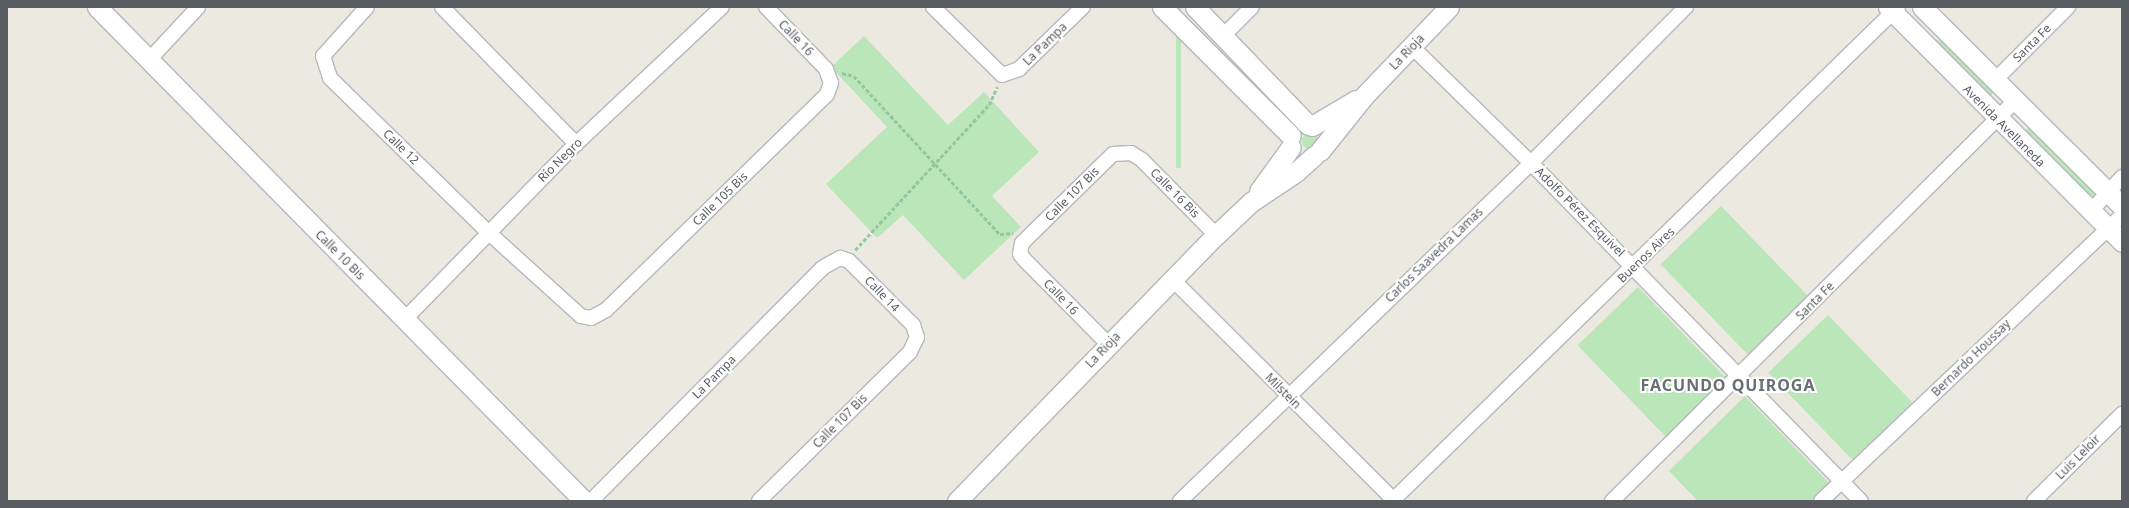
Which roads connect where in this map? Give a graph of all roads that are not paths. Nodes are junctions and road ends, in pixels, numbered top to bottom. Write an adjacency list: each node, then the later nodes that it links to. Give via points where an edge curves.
1 (97, 7): 19 (main road, Calle 10 Bis)
2 (198, 7): 19 (street)
3 (367, 7): 38 (street, Calle 12, via 323,56 330,78)
4 (442, 7): 27 (street)
5 (722, 7): 27 (street, Río Negro)
6 (766, 7): 20 (street, Calle 16)
7 (934, 7): 8 (street, La Pampa, via 1002,75 1019,69)
8 (1083, 7)
9 (1162, 7): 26 (main road)
10 (1195, 7): 17 (main road)
11 (1252, 7): 17 (street)
12 (1449, 7): 18 (main road, La Rioja)
13 (1686, 7): 30 (street, Carlos Saavedra Lamas)
14 (1922, 7): 21 (main road)
15 (2068, 7): 21 (street, Santa Fe)
16 (1893, 8): 24 (main road, Avenida Avellaneda); 43 (street, Buenos Aires)
17 (1222, 37): 25 (main road)
18 (1412, 47): 22 (main road, La Rioja); 30 (street, Adolfo Pérez Esquivel)
19 (149, 60): 46 (main road, Calle 10 Bis)
20 (826, 69): 45 (street, Calle 105 Bis, via 831,83 827,94 606,310)
21 (1996, 79): 23 (main road)
22 (1364, 96): 25 (main road, La Rioja); 29 (main road, La Rioja)
23 (2017, 99): 24 (street, Santa Fe); 32 (main road)
24 (1996, 120): 35 (main road, Avenida Avellaneda); 49 (street, Santa Fe)
25 (1310, 126): 26 (main road, via 1298,128); 29 (main road, via 1322,137)
26 (1291, 142): 29 (main road, via 1303,157); 33 (main road, La Rioja)
27 (576, 144): 38 (street, Río Negro)
28 (1131, 153): 39 (street, Calle 16 Bis, via 1142,160); 41 (street, Calle 107 Bis, via 1113,154)
29 (1317, 153): 33 (main road, La Rioja, via 1296,172)
30 (1531, 163): 43 (street, Adolfo Pérez Esquivel); 50 (street, Carlos Saavedra Lamas)
31 (2122, 177): 32 (street)
32 (2108, 192): 34 (main road); 35 (street)
33 (1251, 202): 39 (main road, La Rioja)
34 (2122, 206)
35 (2091, 211): 37 (main road, Avenida Avellaneda)
36 (2122, 215): 37 (street, Bernardo Houssay)
37 (2108, 228): 40 (main road, Avenida Avellaneda); 52 (street, Bernardo Houssay)
38 (489, 233): 45 (street, Calle 12, via 581,316); 46 (street, Río Negro)
39 (1216, 235): 44 (main road, La Rioja)
40 (2122, 242)
41 (1021, 246): 48 (street, Calle 16, via 1024,259)
42 (845, 259): 47 (street, Calle 14, via 913,325); 55 (street, La Pampa, via 822,268)
43 (1634, 267): 49 (street, Adolfo Pérez Esquivel); 53 (street, Buenos Aires)
44 (1173, 280): 48 (main road, La Rioja); 50 (street, Milstein)
45 (591, 318)
46 (404, 320): 54 (main road, Calle 10 Bis)
47 (917, 337): 56 (street, Calle 107 Bis, via 910,352)
48 (1108, 344): 57 (main road, La Rioja)
49 (1739, 377): 52 (street, Adolfo Pérez Esquivel); 59 (street, Santa Fe)
50 (1287, 395): 53 (street, Milstein); 58 (street, Carlos Saavedra Lamas)
51 (2122, 414): 62 (street, Luis Leloir)
52 (1842, 481): 60 (street, Bernardo Houssay); 61 (street, Adolfo Pérez Esquivel)
53 (1394, 500)
54 (584, 501)
55 (591, 501)
56 (759, 501)
57 (958, 501)
58 (1180, 501)
59 (1612, 501)
60 (1821, 501)
61 (1862, 501)
62 (2034, 501)

